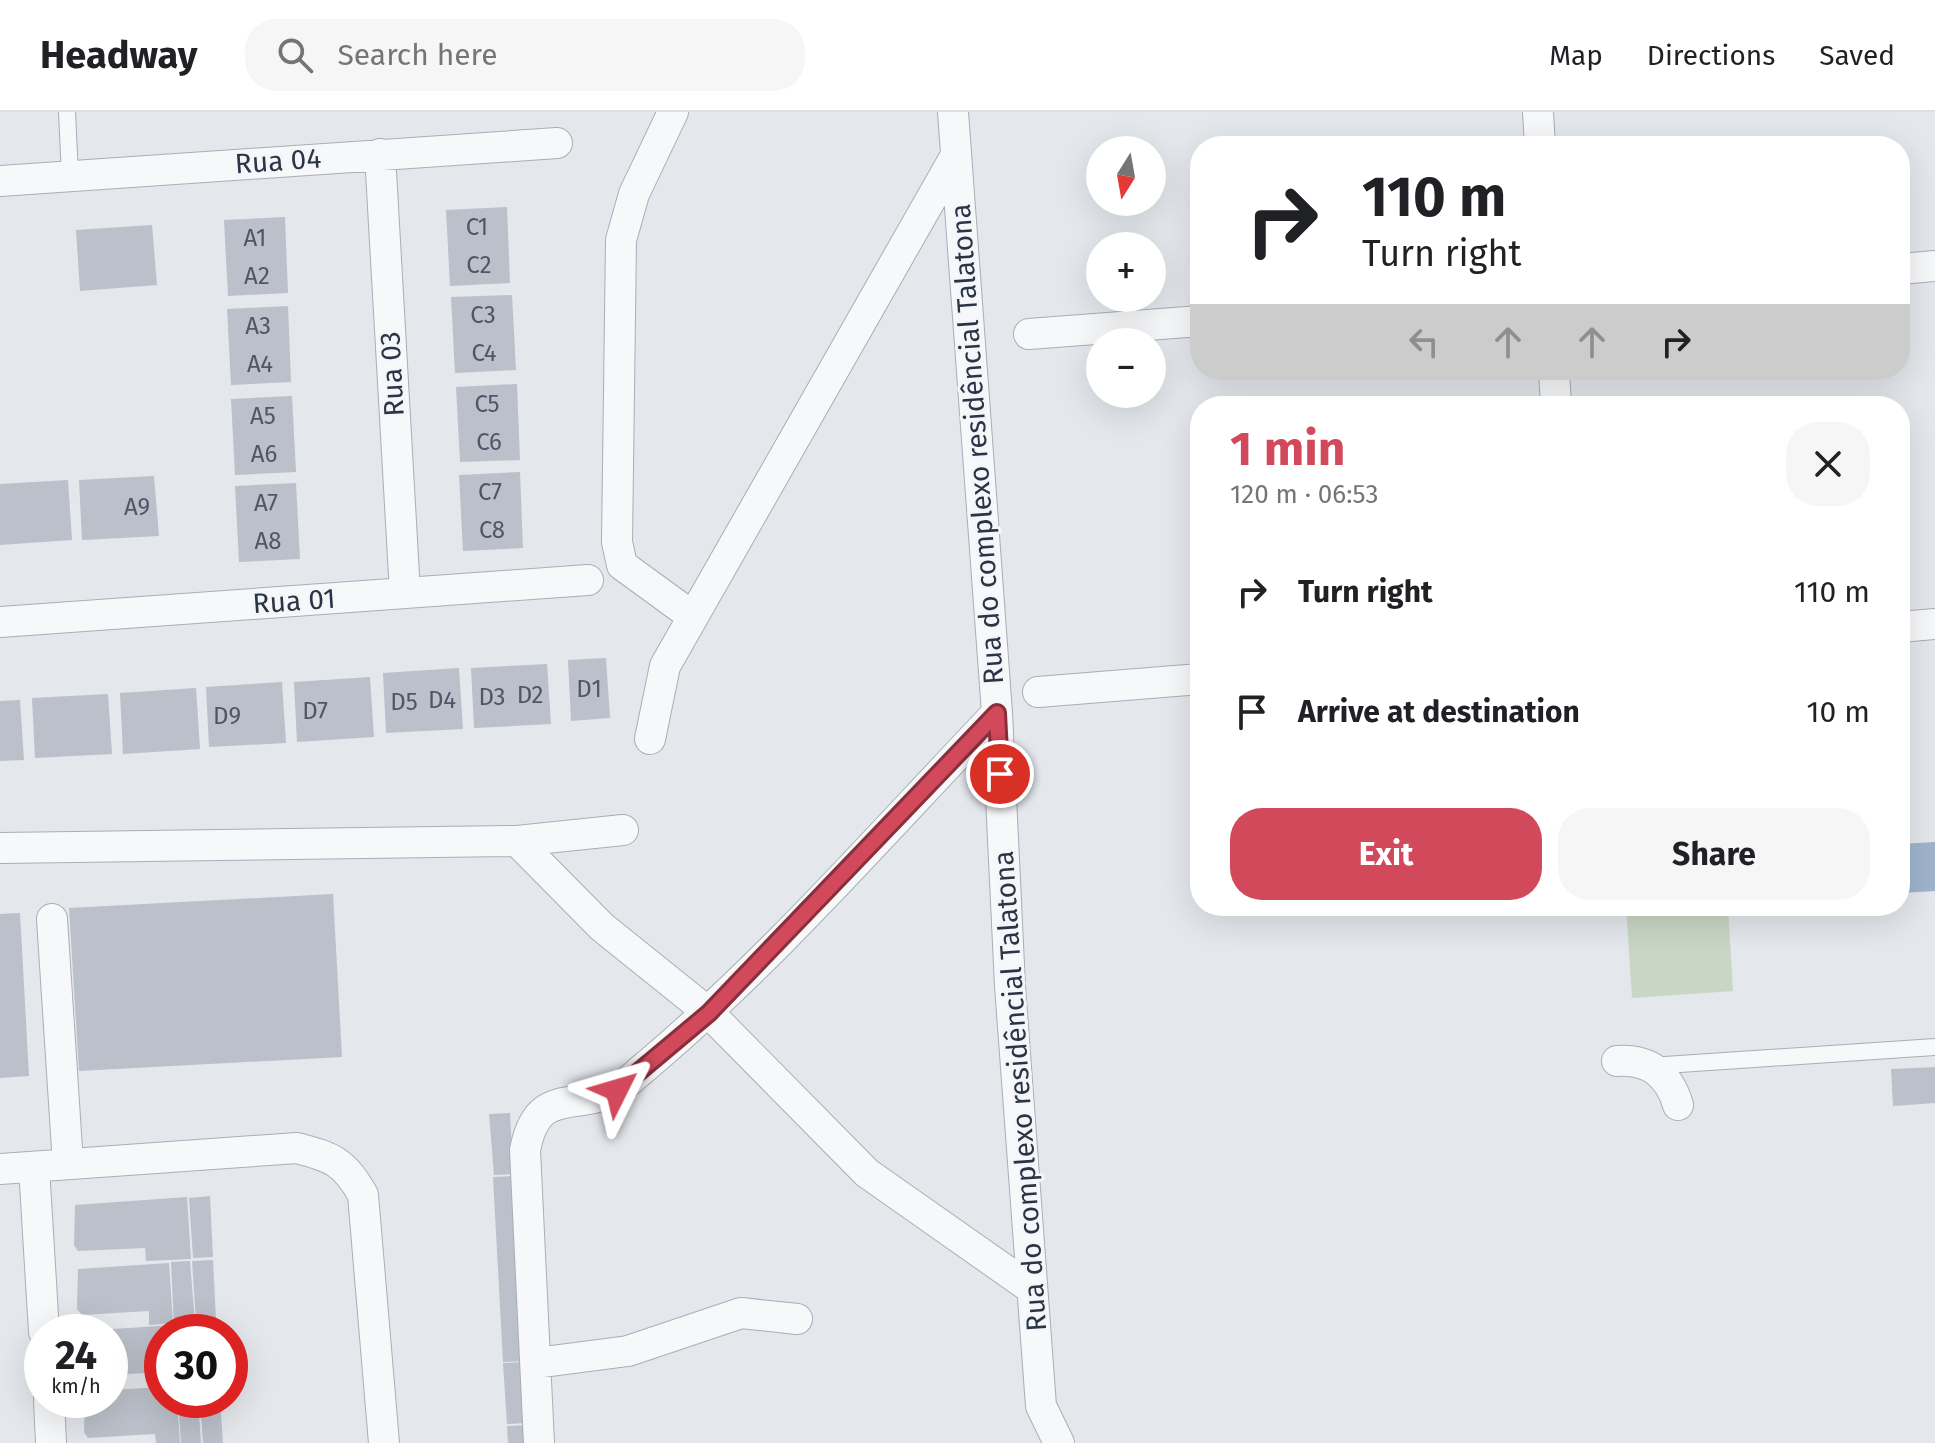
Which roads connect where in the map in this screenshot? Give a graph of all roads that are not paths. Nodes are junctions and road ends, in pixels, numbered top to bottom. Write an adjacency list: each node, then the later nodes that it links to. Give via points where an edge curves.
1 (67, 112): 10 (lane)
2 (673, 112): 18 (street, via 634,194 621,240 617,542 622,565)
3 (953, 112): 8 (street, Rua do complexo residêncial Talatona)
4 (1538, 112): 5 (street)
5 (1539, 136)
6 (557, 143): 7 (street, Rua 04)
7 (380, 154): 10 (street, Rua 04); 17 (street, Rua 03)
8 (955, 157): 18 (street); 24 (street, Rua do complexo residêncial Talatona)
9 (0, 164): 11 (lane)
10 (70, 175): 11 (street, Rua 04)
11 (0, 180)
12 (1935, 266): 13 (street)
13 (1910, 268)
14 (1190, 322): 15 (street)
15 (1029, 334)
16 (588, 580): 17 (street, Rua 01)
17 (405, 593): 19 (street, Rua 01)
18 (692, 616): 25 (street, via 665,666)
19 (0, 622)
20 (1935, 624): 21 (street)
21 (1910, 626)
22 (1190, 680): 23 (street)
23 (1038, 692)
24 (997, 713): 30 (street); 38 (street, Rua do complexo residêncial Talatona)
25 (650, 739)
26 (623, 830): 27 (street)
27 (517, 841): 28 (street); 30 (street, via 602,927)
28 (0, 848)
29 (52, 919): 35 (street)
30 (709, 1013): 38 (street, via 867,1173); 41 (street, via 617,1090 542,1110 530,1127 525,1150)
31 (1935, 1047): 33 (lane)
32 (1617, 1061): 33 (street)
33 (1650, 1066): 34 (street, via 1664,1075)
34 (1678, 1105)
35 (68, 1164): 36 (street); 44 (street, via 297,1148 328,1156 350,1172 363,1195)
36 (34, 1167): 37 (street); 39 (street)
37 (0, 1169)
38 (1032, 1289): 46 (street, Rua do complexo residêncial Talatona, via 1041,1406)
39 (43, 1314)
40 (797, 1319): 41 (street, via 741,1313 628,1351)
41 (536, 1363): 45 (street)
42 (50, 1418): 43 (street)
43 (51, 1443)
44 (384, 1443)
45 (539, 1443)
46 (1059, 1443)

